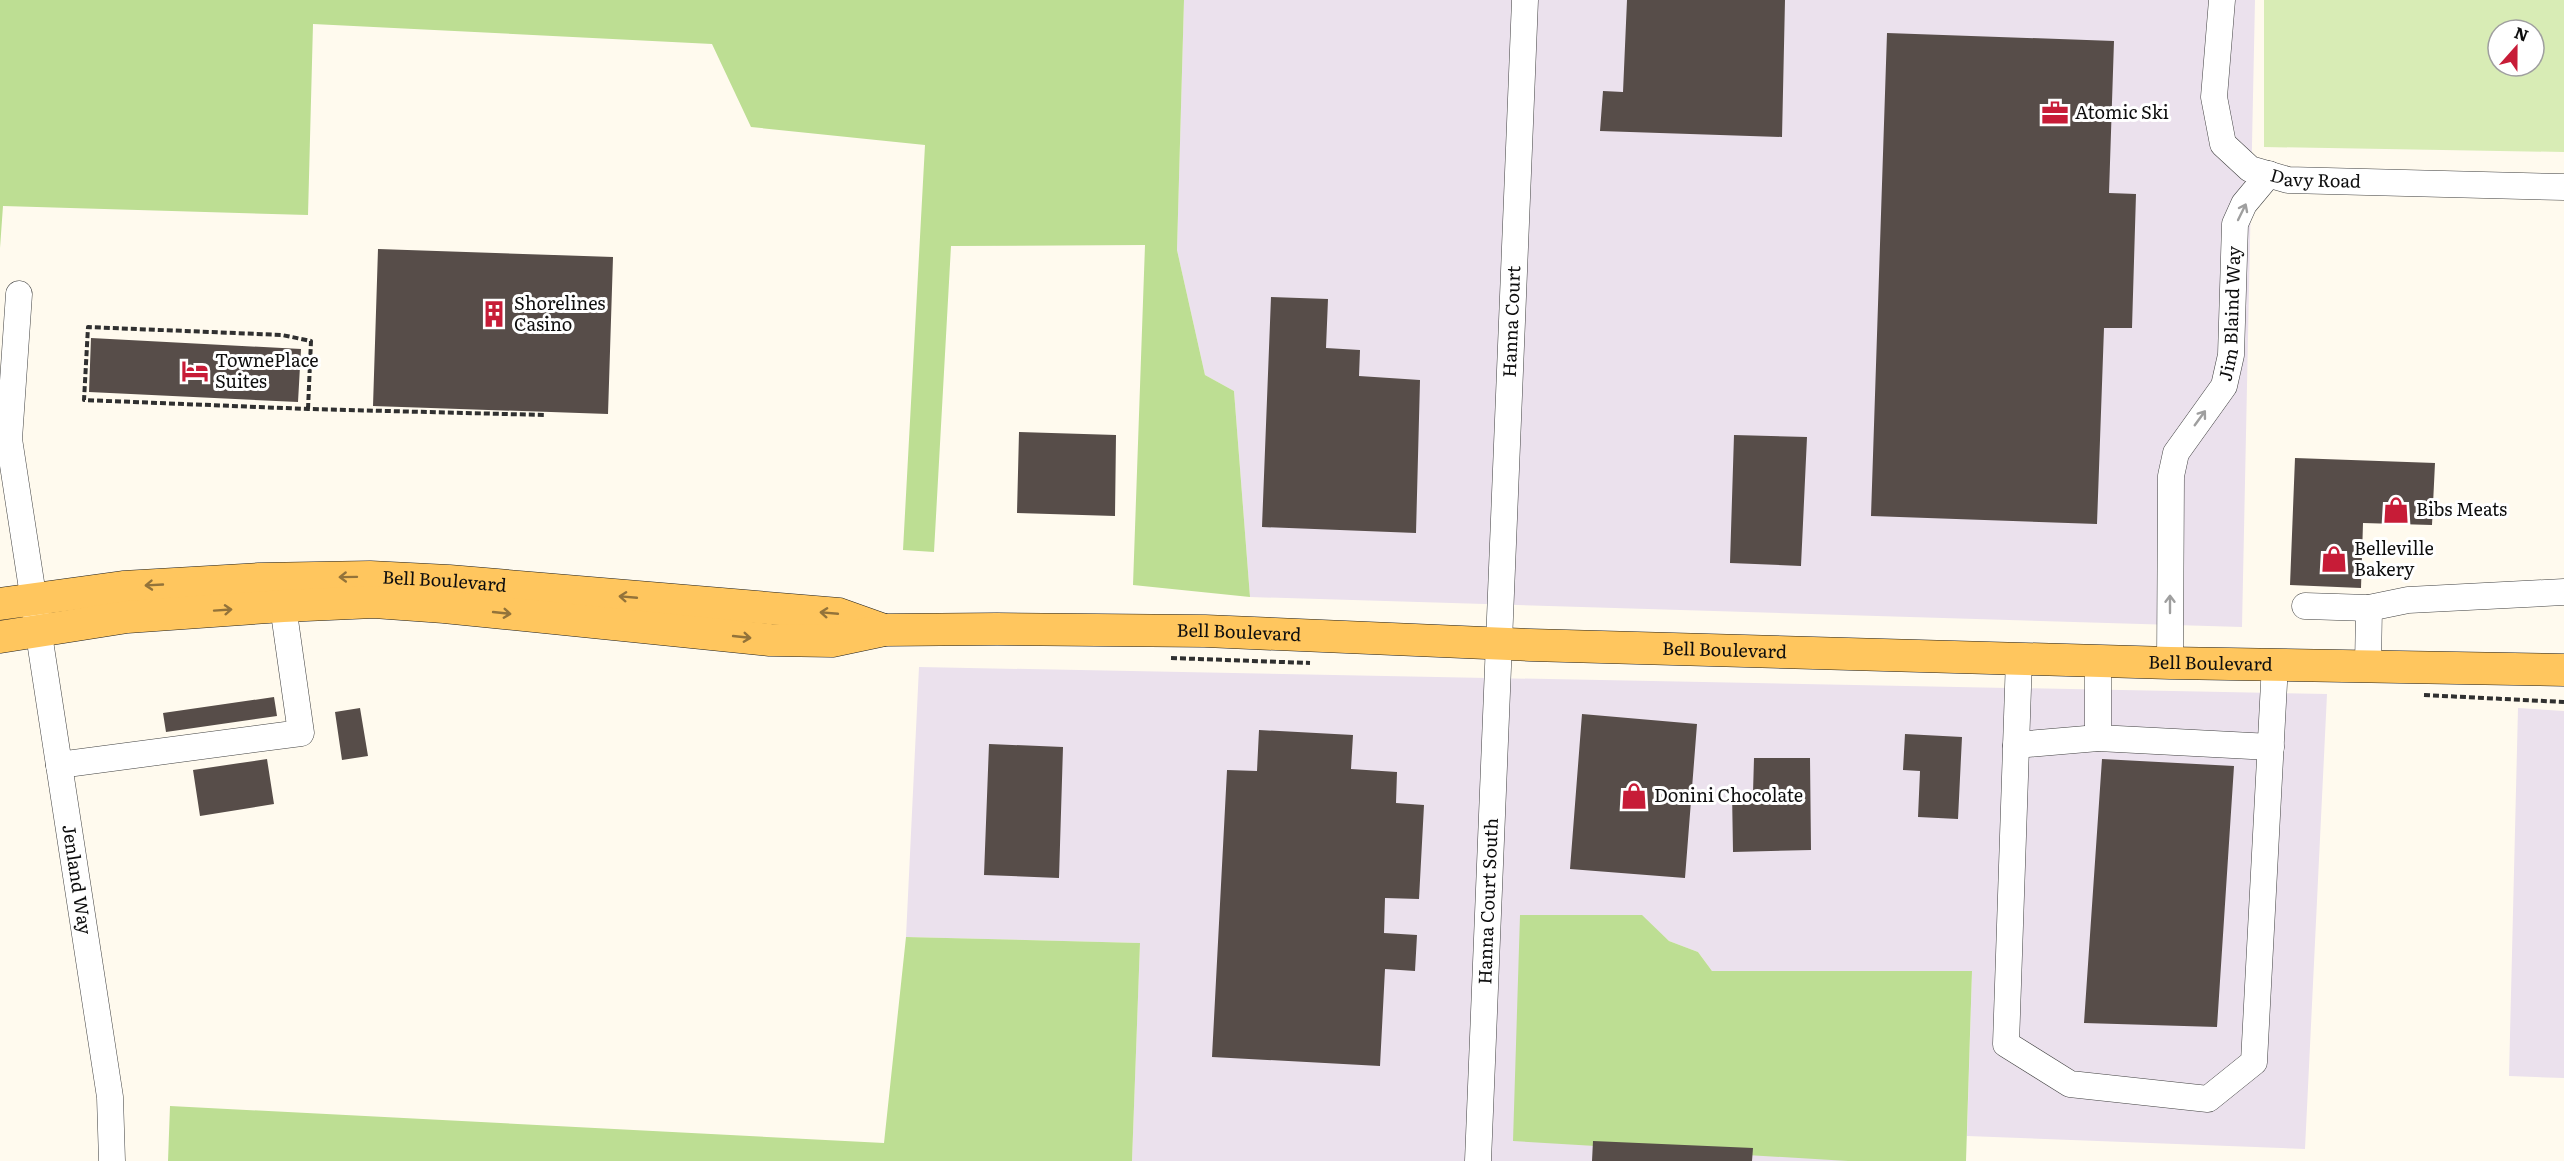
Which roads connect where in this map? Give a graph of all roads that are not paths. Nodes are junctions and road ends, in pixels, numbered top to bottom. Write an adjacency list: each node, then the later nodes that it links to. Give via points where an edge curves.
1 (1525, 0): 15 (street, Hanna Court)
2 (2222, 0): 3 (street, Davy Road, via 2214,97 2223,144 2250,169)
3 (2269, 174): 4 (street, Davy Road, via 2288,180); 18 (street, Jim Blaind Way, one-way to 3, via 2171,476 2176,453 2224,386 2231,355 2235,224 2244,204)
4 (2564, 187)
5 (19, 294): 7 (street, Jenland Way, via 9,439)
6 (2564, 592): 11 (street, via 2408,600)
7 (35, 598): 8 (main road, Bell Boulevard); 12 (street, Jenland Way); 13 (main road, Bell Boulevard, one-way to 7, via 839,614 370,577 123,587)
8 (0, 604)
9 (283, 606): 12 (main road, Bell Boulevard, one-way to 9, via 127,617); 13 (main road, Bell Boulevard, one-way to 13, via 374,602 432,606 770,640 832,641); 25 (street, via 300,733)
10 (2305, 606): 11 (street)
11 (2369, 608): 20 (street)
12 (40, 630): 14 (main road, Bell Boulevard); 25 (street, Jenland Way)
13 (884, 630): 15 (main road, Bell Boulevard, via 1205,632)
14 (0, 637)
15 (1500, 643): 16 (main road, Bell Boulevard); 27 (street, Hanna Court South)
16 (2019, 658): 17 (main road, Bell Boulevard); 23 (street)
17 (2098, 660): 18 (main road, Bell Boulevard); 22 (street)
18 (2170, 663): 19 (main road, Bell Boulevard)
19 (2275, 664): 20 (main road, Bell Boulevard); 24 (street)
20 (2368, 666): 21 (main road, Bell Boulevard)
21 (2564, 670)
22 (2098, 738): 23 (street); 24 (street)
23 (2016, 745): 24 (street, via 2006,1044 2070,1084 2208,1099 2254,1062)
24 (2271, 747)
25 (59, 765): 26 (street, Jenland Way, via 110,1097)
26 (112, 1161)
27 (1478, 1161)

